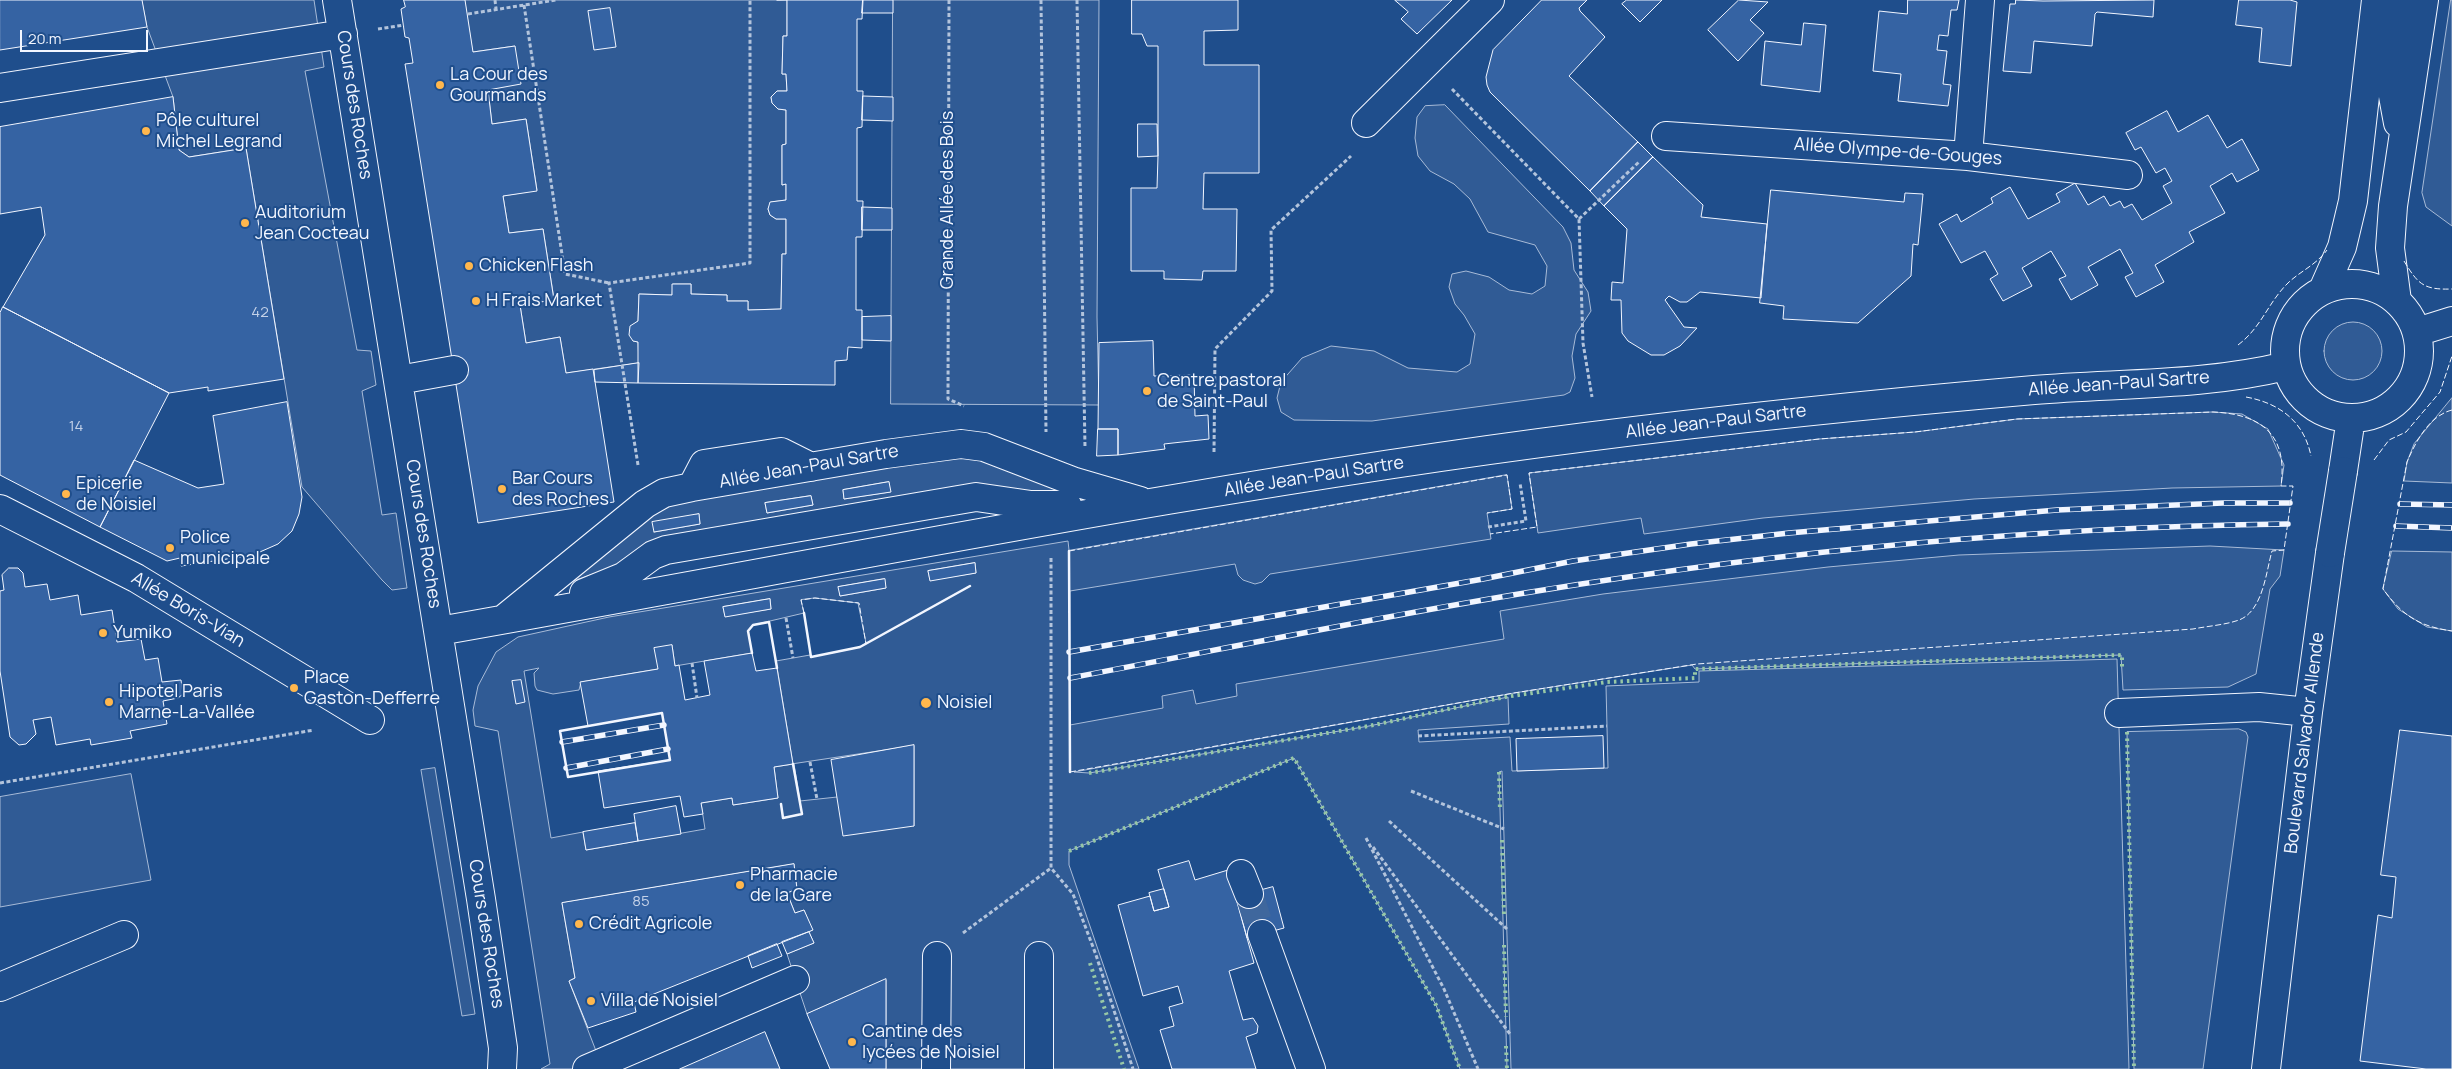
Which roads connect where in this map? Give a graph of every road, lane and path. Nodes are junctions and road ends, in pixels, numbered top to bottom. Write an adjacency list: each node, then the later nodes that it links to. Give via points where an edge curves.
1 (337, 0): 16 (street, Cours des Roches)
2 (495, 0): 14 (path)
3 (556, 0): 13 (path)
4 (750, 0): 25 (path, via 750,263)
5 (949, 0): 34 (path, Grande Allée des Bois, via 948,399)
6 (1041, 0): 38 (path)
7 (1077, 0): 36 (path)
8 (1490, 0): 17 (street)
9 (1980, 0): 22 (street)
10 (2376, 0): 26 (street, via 2352,201 2342,246)
11 (2401, 0): 21 (street, via 2391,85)
12 (2424, 0): 21 (street)
13 (524, 5): 14 (path); 25 (path, via 565,274)
14 (496, 10): 15 (path)
15 (468, 14)
16 (343, 34): 18 (street); 32 (street, Cours des Roches)
17 (1427, 63): 19 (street); 24 (path)
18 (0, 88)
19 (1366, 123): 37 (path, via 1354,154 1271,230 1272,291 1214,349)
20 (1666, 136): 22 (street, Allée Olympe-de-Gouges); 24 (path)
21 (2402, 144): 27 (street, via 2390,248)
22 (1968, 156): 23 (street, Allée Olympe-de-Gouges)
23 (2128, 175)
24 (1579, 219): 33 (path, via 1583,343)
25 (609, 282): 41 (path)
26 (2323, 290): 27 (street, via 2342,285 2362,285); 30 (street, via 2308,300 2292,322 2284,347)
27 (2397, 301): 29 (street)
28 (2452, 321): 29 (street)
29 (2417, 332): 35 (street, via 2419,353 2415,374 2406,392 2372,416)
30 (2286, 366): 35 (street, via 2294,387 2309,404 2328,414); 40 (street, Allée Jean-Paul Sartre, via 2229,377 1921,400 1594,436)
31 (454, 370): 32 (street)
32 (398, 380): 47 (street, Cours des Roches)
33 (1592, 396)
34 (966, 407)
35 (2351, 418): 51 (street, Boulevard Salvador Allende, bridge)
36 (1085, 450)
37 (1214, 452)
38 (1048, 472): 40 (street, Allée Jean-Paul Sartre); 41 (street, Allée Jean-Paul Sartre, via 984,447 961,444 692,487 664,493)
39 (1519, 477): 44 (path, via 1526,521)
40 (1148, 503): 43 (street, Allée Jean-Paul Sartre); 46 (street, via 1031,505 976,497 666,550 604,586)
41 (644, 504): 46 (street, Allée Jean-Paul Sartre)
42 (0, 509): 53 (street, Allée Boris-Vian, via 136,578)
43 (1052, 520): 46 (street, Allée Jean-Paul Sartre); 62 (path)
44 (1488, 527)
45 (786, 618): 48 (path)
46 (503, 619): 47 (street, Allée Jean-Paul Sartre)
47 (438, 630): 72 (street, Cours des Roches, via 497,1004 503,1048)
48 (793, 658)
49 (692, 663): 50 (path)
50 (697, 698)
51 (2308, 712): 52 (street, via 2259,707); 79 (street, Boulevard Salvador Allende)
52 (2119, 713)
53 (370, 720): 57 (path)
54 (1607, 726): 55 (path)
55 (1418, 736)
56 (810, 762): 59 (path)
57 (0, 783)
58 (1411, 791): 61 (path)
59 (817, 799)
60 (1389, 821): 63 (path)
61 (1504, 829)
62 (1051, 868): 64 (path); 76 (path, via 1073,894)
63 (1507, 929)
64 (961, 934)
65 (1262, 934): 77 (street)
66 (124, 936): 70 (street)
67 (937, 956): 74 (street)
68 (1038, 956): 75 (street)
69 (796, 980): 73 (street)
70 (0, 987)
71 (1510, 1034): 78 (path, via 1366,838 1444,989)
72 (502, 1069)
73 (587, 1069)
74 (936, 1069)
75 (1039, 1069)
76 (1133, 1069)
77 (1311, 1069)
78 (1478, 1069)
79 (2266, 1069)

